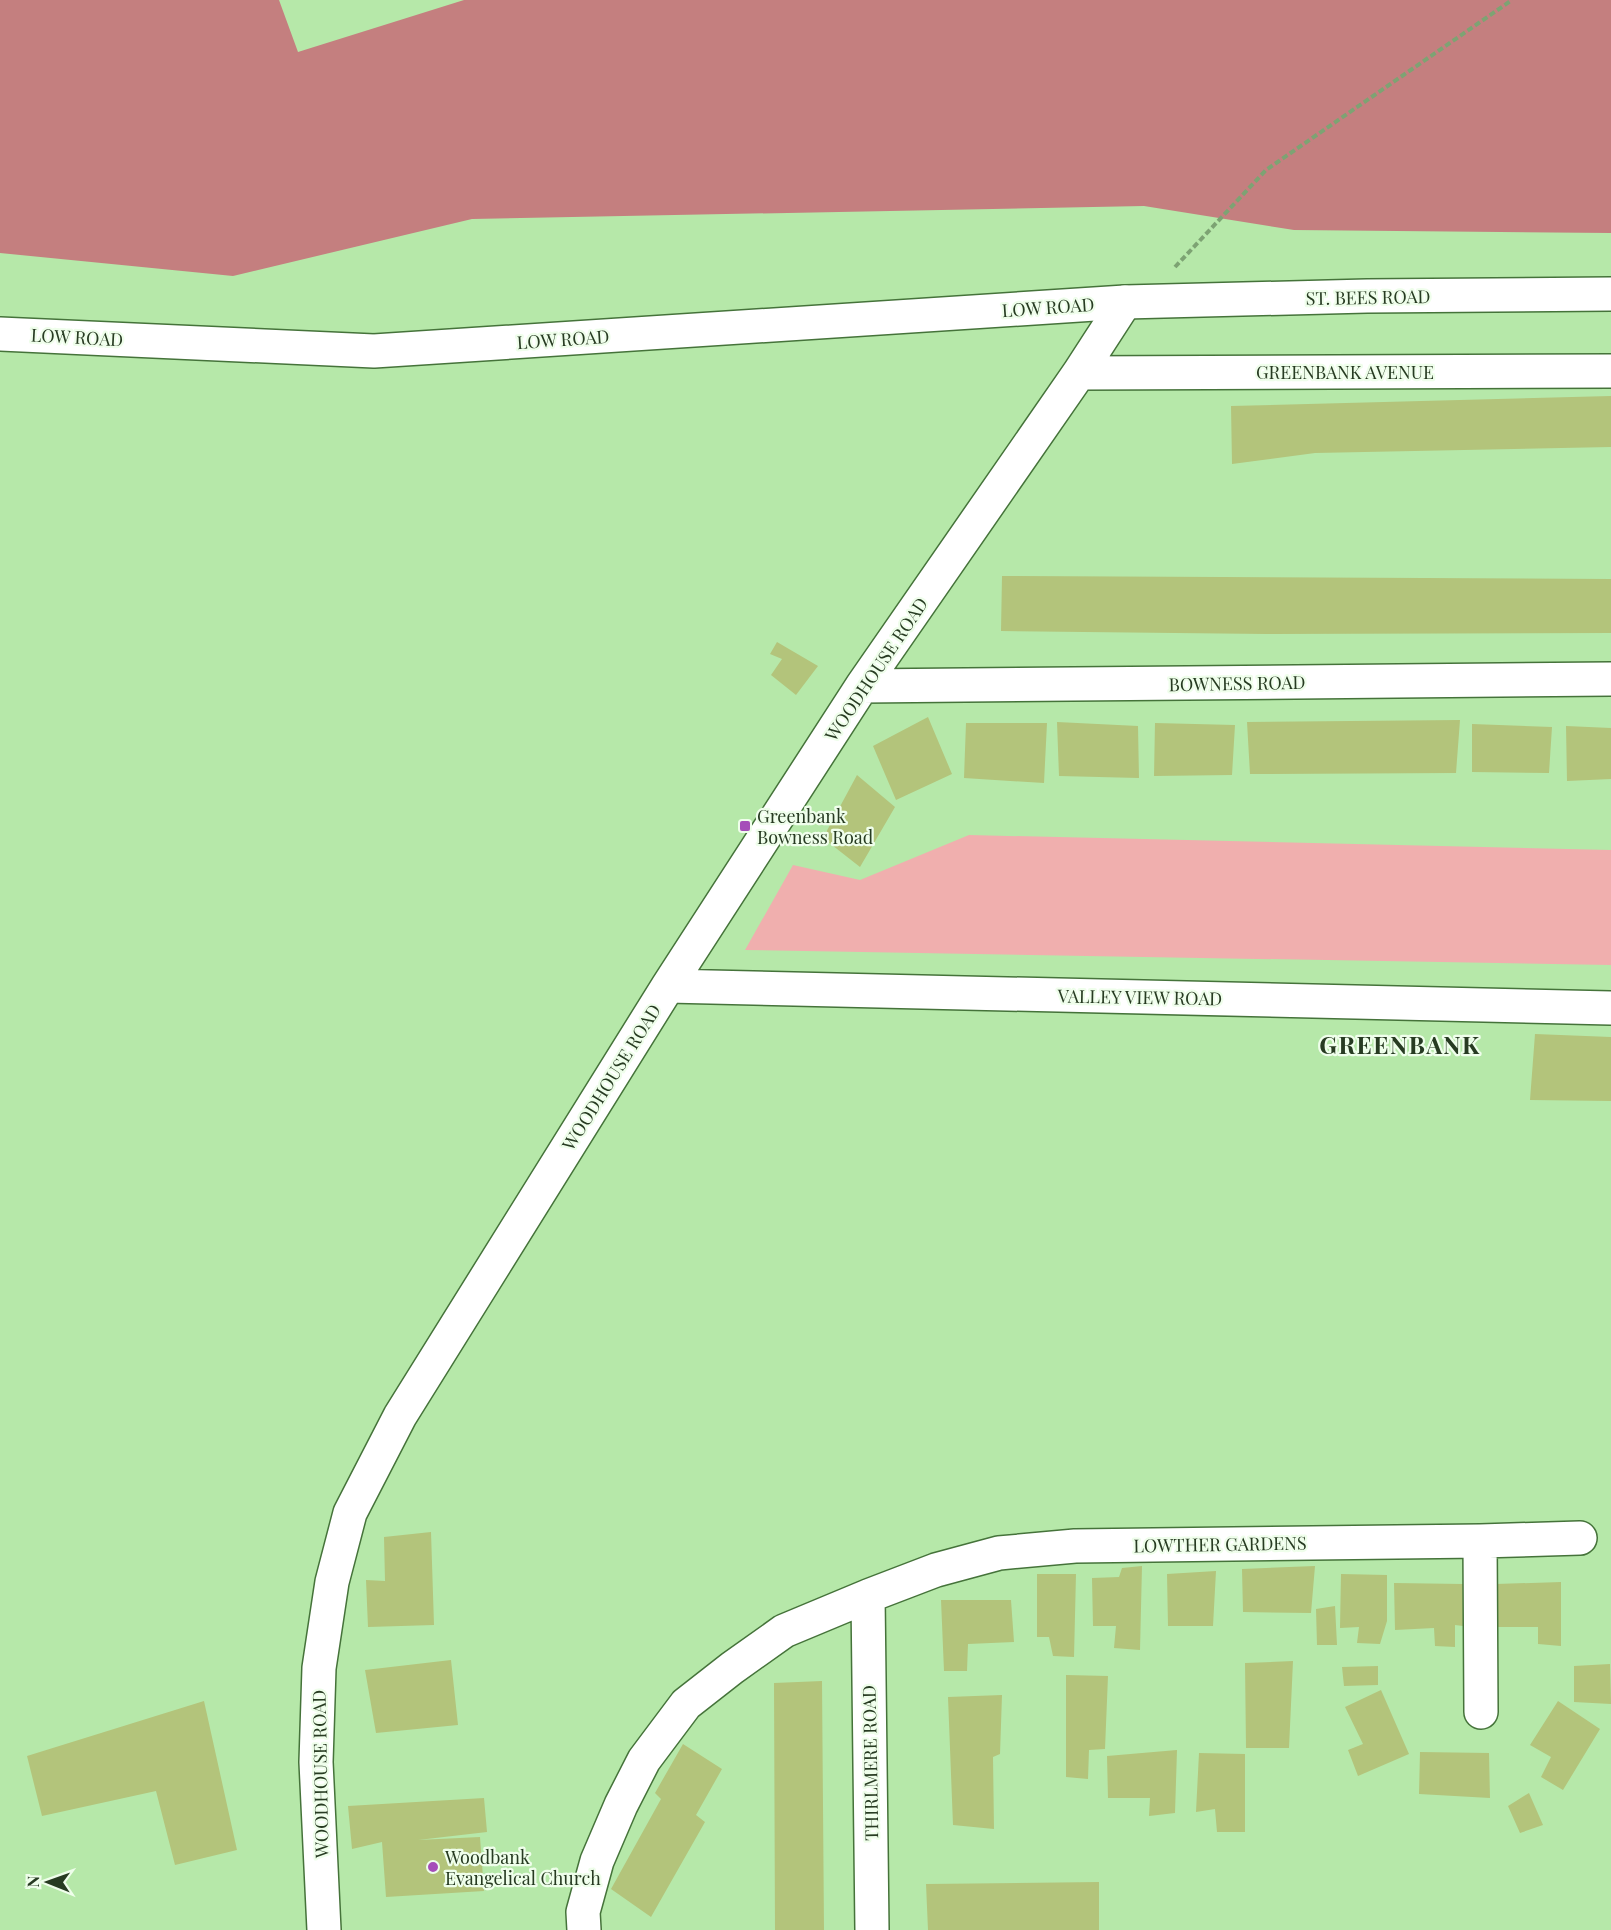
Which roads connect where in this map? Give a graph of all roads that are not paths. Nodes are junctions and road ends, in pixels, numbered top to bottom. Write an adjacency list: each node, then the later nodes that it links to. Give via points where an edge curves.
1 (1611, 294): 2 (street, ST. BEES ROAD)
2 (1125, 302): 3 (street, LOW ROAD, via 374,351); 5 (street, WOODHOUSE ROAD)
3 (0, 334)
4 (1611, 371): 5 (street, GREENBANK AVENUE)
5 (1079, 373): 7 (street, WOODHOUSE ROAD)
6 (1611, 679): 7 (street, BOWNESS ROAD)
7 (862, 686): 8 (street, WOODHOUSE ROAD)
8 (668, 986): 9 (street, VALLEY VIEW ROAD); 14 (street, WOODHOUSE ROAD, via 400,1416 350,1513 332,1582 319,1668 316,1762)
9 (1611, 1008)
10 (1580, 1538): 11 (street, LOWTHER GARDENS)
11 (1480, 1541): 12 (street, LOWTHER GARDENS, via 1075,1546 999,1553 936,1569); 13 (street)
12 (868, 1596): 15 (street, LOWTHER GARDENS, via 784,1631 686,1704 644,1760 621,1804 597,1861 583,1911); 16 (street, THIRLMERE ROAD)
13 (1481, 1712)
14 (324, 1930)
15 (584, 1930)
16 (872, 1930)

